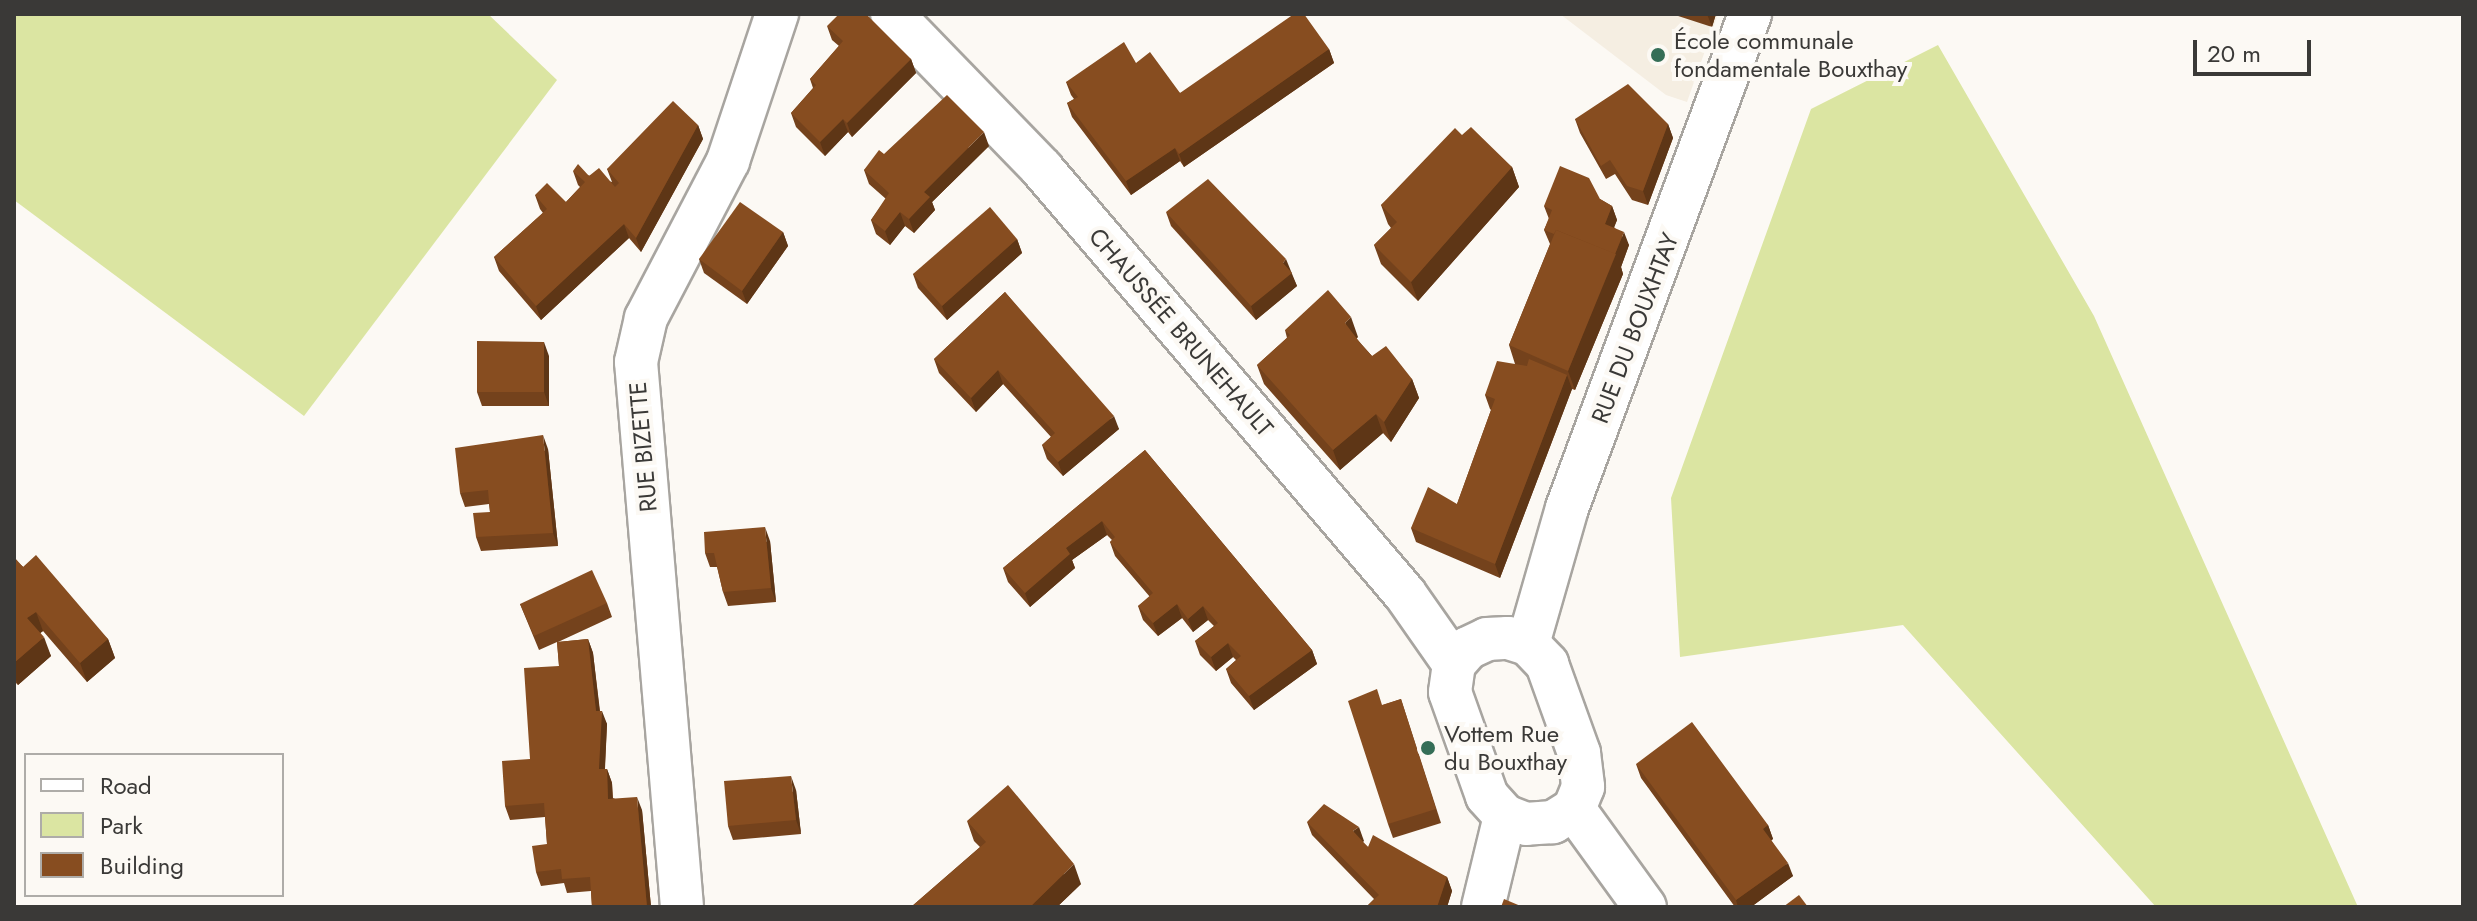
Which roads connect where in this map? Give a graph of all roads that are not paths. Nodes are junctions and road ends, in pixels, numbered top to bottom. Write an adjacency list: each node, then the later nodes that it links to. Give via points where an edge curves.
1 (777, 14): 8 (street, RUE BIZETTE, via 728,161 646,318 636,362)
2 (892, 14): 5 (street, CHAUSSÉE BRUNEHAULT, via 1052,181 1405,594)
3 (1750, 14): 4 (street, RUE DU BOUXHTAY, via 1567,508)
4 (1528, 644): 5 (street, via 1487,639 1468,648); 6 (street, via 1547,664 1579,753 1583,787)
5 (1454, 664): 7 (street, via 1450,692 1487,796)
6 (1574, 809): 7 (street, via 1553,822 1526,824); 10 (street)
7 (1505, 816): 9 (street)
8 (682, 907)
9 (1483, 907)
10 (1645, 907)

